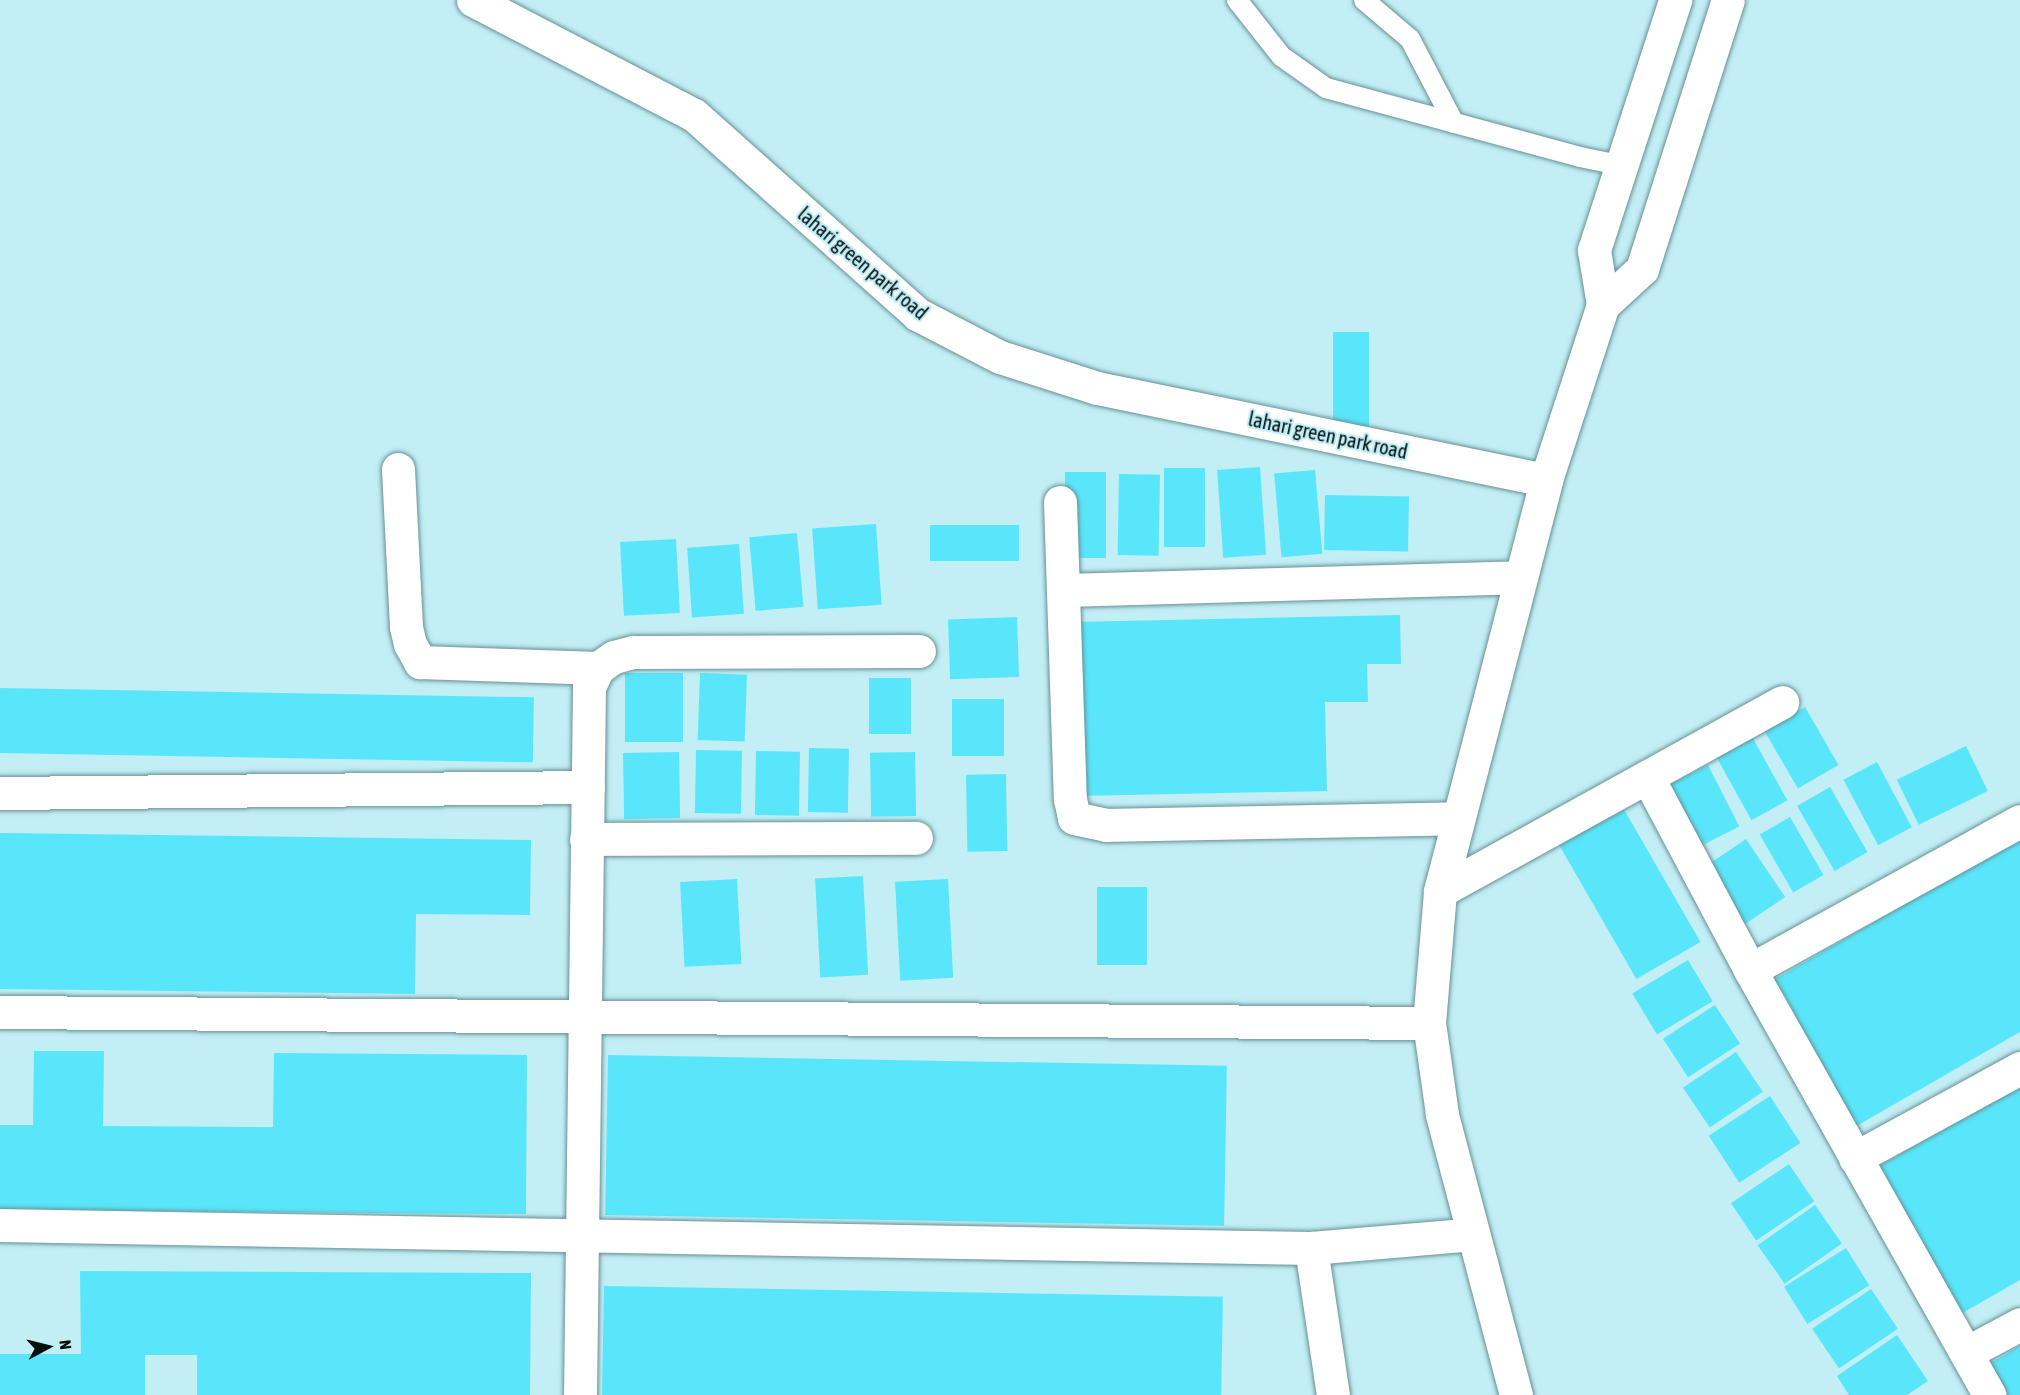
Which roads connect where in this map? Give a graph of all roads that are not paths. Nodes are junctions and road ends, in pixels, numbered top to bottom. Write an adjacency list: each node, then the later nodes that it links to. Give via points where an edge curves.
1 (473, 0): 10 (street, lahari green park road, via 694,115 917,314 1000,357 1097,388)
2 (1238, 0): 6 (lane, via 1281,56 1326,88)
3 (1364, 0): 6 (lane, via 1410,39)
4 (1675, 0): 7 (street)
5 (1728, 0): 8 (street, via 1642,269)
6 (1454, 123): 7 (lane)
7 (1624, 166): 8 (street, via 1594,250)
8 (1603, 305): 10 (street)
9 (398, 469): 15 (street, via 406,627 420,662)
10 (1546, 480): 12 (street)
11 (1060, 502): 13 (street)
12 (1521, 578): 13 (street); 20 (street)
13 (1063, 590): 20 (street, via 1070,799 1074,818 1106,825)
14 (919, 651): 15 (street, via 633,652 614,657)
15 (598, 668): 18 (street, via 589,687)
16 (1782, 702): 17 (street)
17 (1648, 778): 24 (street); 25 (street)
18 (588, 787): 19 (street); 23 (street)
19 (0, 793)
20 (1456, 818): 24 (street)
21 (2020, 820): 25 (street)
22 (916, 838): 23 (street)
23 (586, 839): 27 (street)
24 (1440, 891): 28 (street)
25 (1750, 970): 30 (street)
26 (0, 1012): 27 (street)
27 (585, 1015): 28 (street); 33 (street)
28 (1429, 1023): 32 (street, via 1442,1114)
29 (2020, 1068): 30 (street)
30 (1855, 1158): 36 (street)
31 (0, 1225): 33 (street)
32 (1473, 1234): 34 (street); 39 (street)
33 (582, 1236): 34 (street); 37 (street)
34 (1311, 1248): 38 (street)
35 (2020, 1324): 36 (street)
36 (1965, 1353): 40 (street)
37 (580, 1395)
38 (1333, 1395)
39 (1516, 1395)
40 (1989, 1395)

